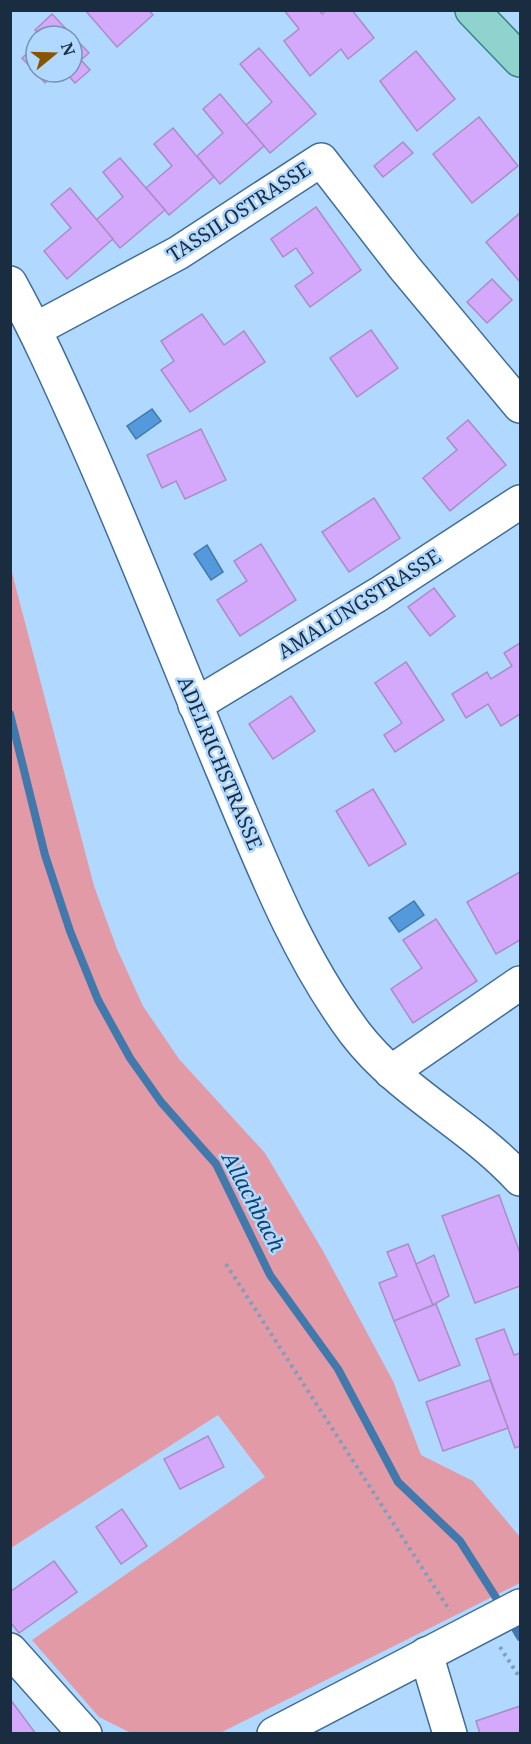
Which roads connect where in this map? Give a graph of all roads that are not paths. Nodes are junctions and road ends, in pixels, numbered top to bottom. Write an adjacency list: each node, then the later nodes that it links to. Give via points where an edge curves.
1 (472, 10): 2 (main road)
2 (520, 59)
3 (10, 283): 4 (street, ADELRICHSTRASSE)
4 (36, 328): 5 (street, TASSILOSTRASSE, via 178,253 321,159 404,267); 7 (street, ADELRICHSTRASSE, via 109,492)
5 (520, 406)
6 (520, 502): 7 (street, AMALUNGSTRASSE, via 379,594)
7 (195, 705): 9 (street, ADELRICHSTRASSE, via 273,891 312,969 356,1035)
8 (520, 983): 9 (street)
9 (391, 1072): 10 (street, ADELRICHSTRASSE, via 501,1158)
10 (520, 1179)
11 (520, 1606): 13 (street, via 486,1634)
12 (10, 1650): 14 (street)
13 (426, 1654): 15 (street); 16 (street)
14 (85, 1734)
15 (274, 1734)
16 (450, 1734)

